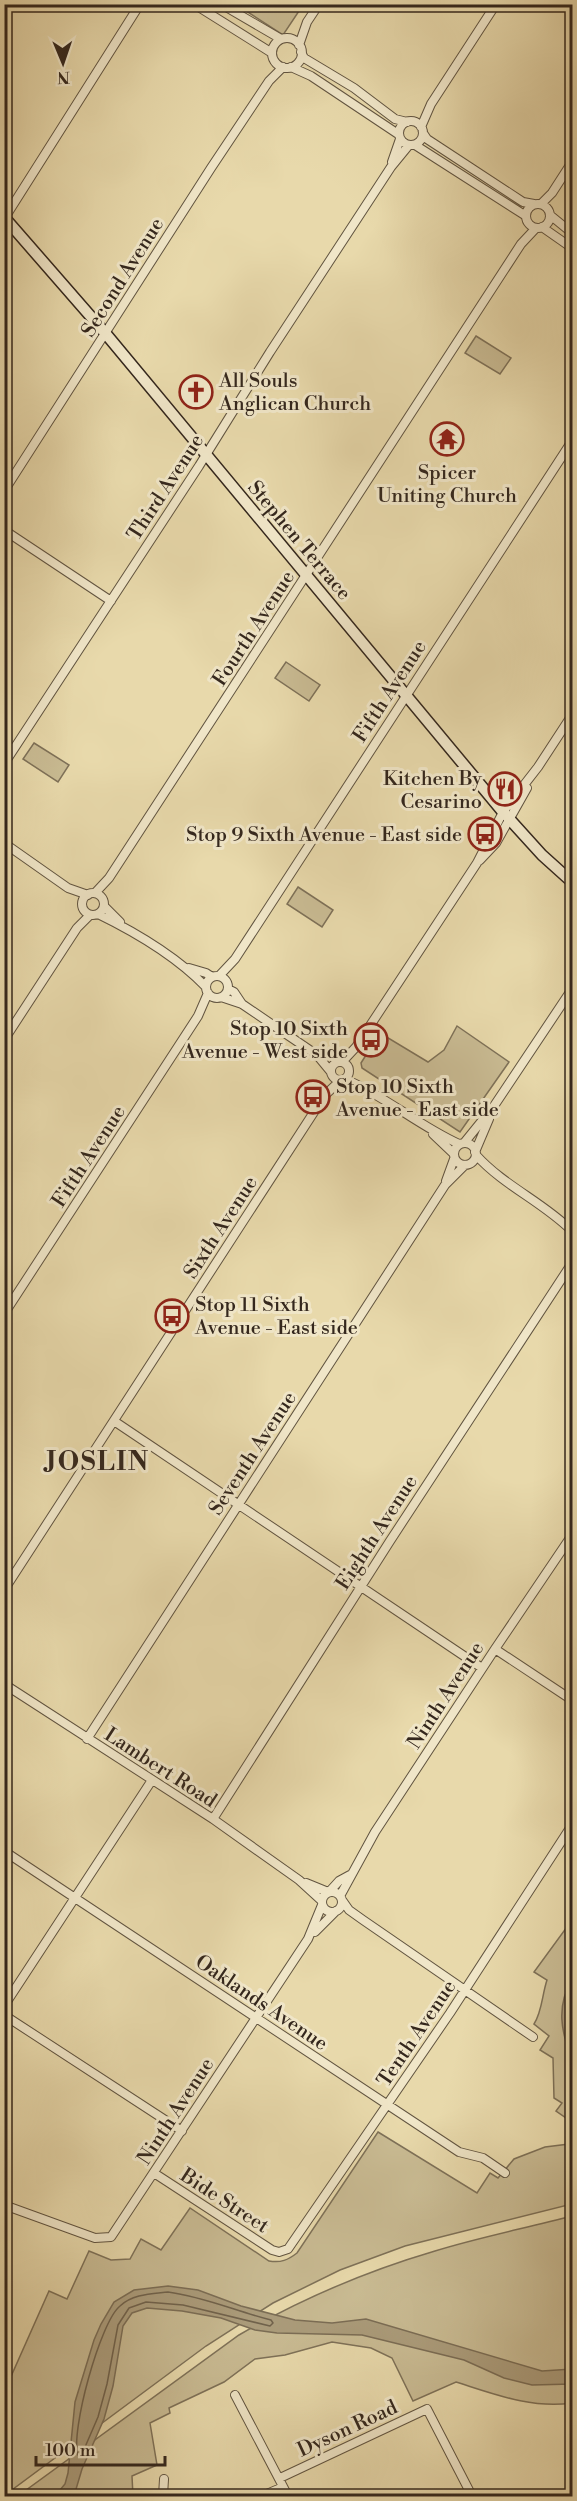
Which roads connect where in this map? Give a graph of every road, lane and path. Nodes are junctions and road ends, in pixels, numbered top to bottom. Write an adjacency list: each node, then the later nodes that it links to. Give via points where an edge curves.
1 (140, 4): 20 (street)
2 (194, 4): 9 (street)
3 (221, 4): 7 (street)
4 (319, 4): 6 (street)
5 (496, 4): 12 (street)
6 (308, 22): 7 (street); 8 (street)
7 (285, 39): 8 (street); 9 (street, via 276,43)
8 (300, 49): 10 (street, via 297,63); 13 (street, via 305,58 395,119)
9 (273, 57): 10 (street); 11 (street, Second Avenue)
10 (287, 67): 11 (street, Second Avenue); 15 (street, via 311,76)
11 (269, 81): 26 (street, Second Avenue)
12 (431, 104): 13 (street); 14 (street)
13 (410, 122): 14 (street); 15 (street, via 402,125)
14 (422, 130): 16 (street, via 420,141); 19 (street, via 429,140 523,202)
15 (399, 136): 16 (street); 18 (street, Third Avenue)
16 (412, 145): 18 (street, Third Avenue); 21 (street)
17 (573, 162): 19 (street)
18 (391, 167): 28 (street, Third Avenue)
19 (543, 208): 21 (street, Fourth Avenue, via 529,208); 22 (street, Fourth Avenue, via 547,224); 23 (street)
20 (5, 218): 26 (main road, Stephen Terrace)
21 (526, 219): 22 (street); 24 (street, Fourth Avenue)
22 (539, 228): 24 (street, Fourth Avenue); 25 (street)
23 (573, 233)
24 (521, 244): 31 (street, Fourth Avenue)
25 (573, 248)
26 (106, 334): 28 (main road, Stephen Terrace); 29 (street, Second Avenue)
27 (573, 441): 33 (street, Fifth Avenue)
28 (206, 456): 31 (main road, Stephen Terrace); 32 (street, Third Avenue)
29 (4, 491)
30 (4, 530): 32 (street)
31 (307, 576): 33 (main road, Stephen Terrace); 38 (street, Fourth Avenue)
32 (111, 601): 35 (street, Third Avenue)
33 (407, 696): 36 (main road, Stephen Terrace); 47 (street, Fifth Avenue)
34 (573, 716): 36 (street)
35 (4, 764)
36 (506, 816): 39 (main road, Stephen Terrace); 56 (street, via 490,852 477,863)
37 (7, 846): 40 (street)
38 (110, 878): 41 (street, Fourth Avenue); 42 (street, Fourth Avenue)
39 (573, 882)
40 (68, 888): 41 (street); 43 (street)
41 (91, 894): 42 (street); 43 (street, Fourth Avenue)
42 (103, 903): 44 (street, Fourth Avenue); 45 (street)
43 (82, 906): 44 (street); 46 (street)
44 (94, 915): 45 (street); 46 (street)
45 (124, 927): 48 (street)
46 (77, 928): 54 (street)
47 (235, 959): 49 (street, Fifth Avenue); 50 (street, Fifth Avenue)
48 (187, 968): 49 (street); 52 (street)
49 (215, 977): 50 (street); 52 (street, Fifth Avenue)
50 (227, 985): 52 (street, Fifth Avenue); 53 (street)
51 (573, 989): 61 (street)
52 (212, 994): 53 (street); 74 (street, Fifth Avenue)
53 (242, 1004): 55 (street)
54 (4, 1040)
55 (317, 1056): 56 (street); 57 (street)
56 (345, 1065): 57 (street, Sixth Avenue, via 333,1065); 58 (street, Sixth Avenue); 59 (street)
57 (332, 1073): 58 (street); 60 (street, Sixth Avenue)
58 (343, 1079): 59 (street); 60 (street, Sixth Avenue)
59 (364, 1087): 62 (street)
60 (326, 1095): 75 (street, Sixth Avenue)
61 (494, 1106): 63 (street); 64 (street)
62 (426, 1126): 63 (street); 65 (street)
63 (462, 1144): 64 (street, via 471,1145); 65 (street, Seventh Avenue)
64 (476, 1154): 66 (street, Seventh Avenue); 67 (street)
65 (454, 1156): 66 (street); 68 (street, Seventh Avenue)
66 (467, 1165): 67 (street); 68 (street, Seventh Avenue)
67 (492, 1172): 69 (street)
68 (445, 1185): 76 (street, Seventh Avenue)
69 (562, 1220): 70 (street); 71 (street)
70 (573, 1223)
71 (573, 1231)
72 (573, 1254): 73 (street, Eighth Avenue)
73 (571, 1264): 78 (street, Eighth Avenue)
74 (4, 1314)
75 (114, 1421): 76 (street); 79 (street, Sixth Avenue)
76 (238, 1505): 78 (street); 84 (street, Seventh Avenue)
77 (573, 1535): 80 (street, Ninth Avenue)
78 (361, 1586): 81 (street); 86 (street, Eighth Avenue)
79 (4, 1590)
80 (495, 1649): 81 (street, Ninth Avenue); 83 (street)
81 (482, 1668): 89 (street, Ninth Avenue)
82 (4, 1684): 84 (street, Lambert Road)
83 (573, 1701)
84 (87, 1739): 85 (street, Lambert Road)
85 (152, 1780): 86 (street, Lambert Road); 92 (street)
86 (213, 1819): 90 (street, Lambert Road)
87 (573, 1825): 98 (street, Tenth Avenue)
88 (4, 1851): 92 (street, Oaklands Avenue)
89 (350, 1875): 91 (street, Ninth Avenue); 93 (street, Ninth Avenue)
90 (299, 1880): 91 (street, Lambert Road); 94 (street, Lambert Road)
91 (329, 1892): 93 (street); 94 (street)
92 (75, 1897): 99 (street); 101 (street, Oaklands Avenue)
93 (341, 1898): 95 (street); 96 (street)
94 (322, 1903): 95 (street, via 328,1911); 97 (street, Ninth Avenue)
95 (336, 1911): 96 (street); 97 (street, Ninth Avenue)
96 (363, 1920): 98 (street)
97 (308, 1940): 101 (street, Ninth Avenue)
98 (465, 1991): 102 (street); 103 (street, Tenth Avenue)
99 (4, 2006)
100 (4, 2015): 104 (street)
101 (256, 2017): 103 (street, Oaklands Avenue); 104 (street, Ninth Avenue)
102 (533, 2037)
103 (387, 2105): 106 (street, Oaklands Avenue, via 459,2151 483,2158); 108 (street, Tenth Avenue, via 291,2246)
104 (182, 2131): 105 (street, Ninth Avenue)
105 (154, 2173): 107 (street, Ninth Avenue, via 117,2230 107,2238 84,2235); 108 (street, Bide Street)
106 (505, 2173)
107 (4, 2205)
108 (279, 2252)
109 (236, 2395): 110 (street)
110 (280, 2478): 112 (street); 116 (street, Dyson Road, via 428,2409)
111 (164, 2479): 113 (street)
112 (283, 2487): 114 (street); 115 (street)
113 (163, 2496)
114 (262, 2496)
115 (288, 2496)
116 (472, 2496)

